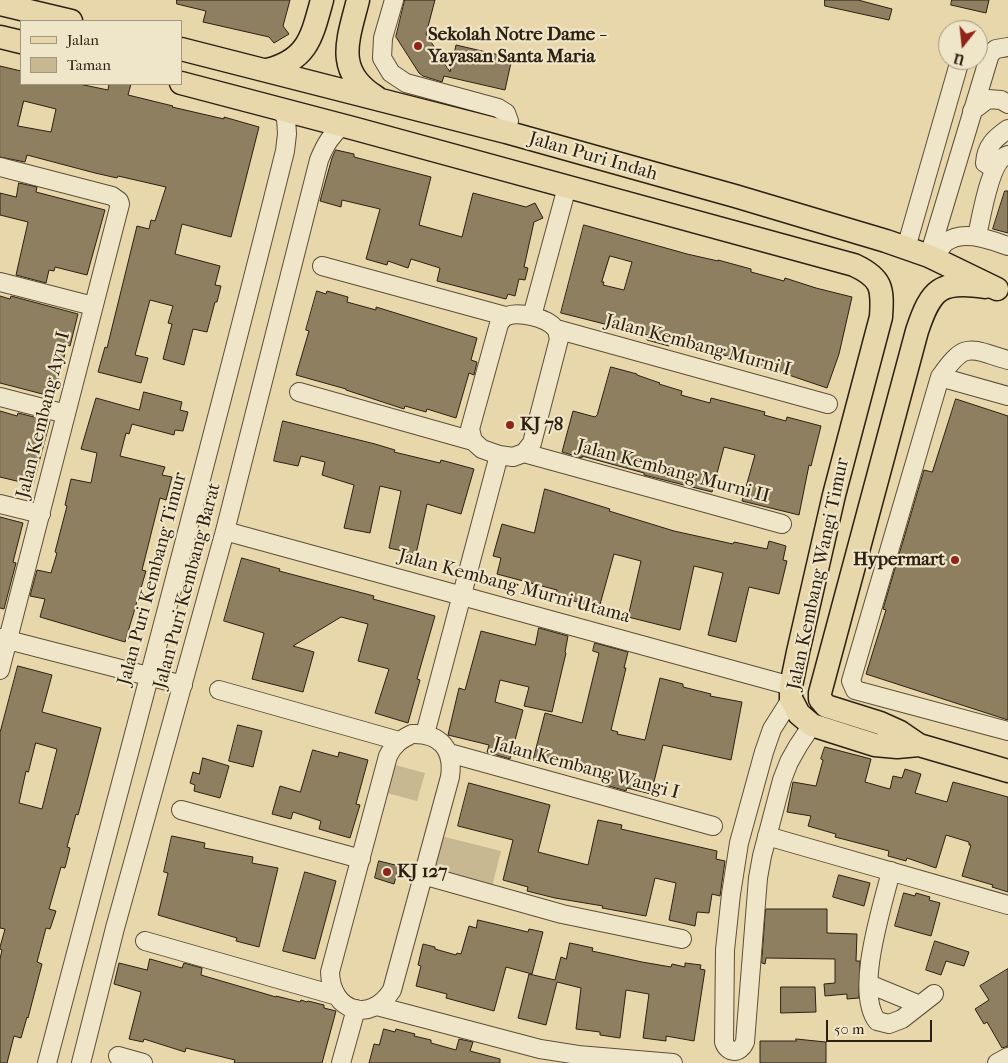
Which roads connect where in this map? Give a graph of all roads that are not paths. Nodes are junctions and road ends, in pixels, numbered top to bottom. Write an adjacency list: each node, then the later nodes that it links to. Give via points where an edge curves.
1 (322, 0): 12 (main road, via 312,37 304,49 294,59)
2 (331, 0): 3 (main road, via 347,5)
3 (357, 0): 16 (main road, via 347,47 348,63 354,78)
4 (394, 0): 22 (street, via 383,38 382,58 391,73 406,84 498,108 506,113)
5 (0, 4): 6 (main road)
6 (67, 20)
7 (0, 37): 8 (main road)
8 (20, 42)
9 (1008, 47): 11 (street)
10 (182, 48): 12 (main road, Jalan Puri Indah)
11 (988, 52)
12 (266, 70): 16 (main road, Jalan Puri Indah)
13 (957, 70): 29 (street)
14 (980, 70): 19 (street)
15 (182, 83): 18 (main road, Jalan Puri Indah)
16 (379, 99): 22 (main road, Jalan Puri Indah)
17 (1008, 104): 19 (street, via 988,99)
18 (278, 108): 20 (main road, Jalan Puri Indah); 58 (street, Jalan Puri Kembang Timur, via 286,118 285,151 216,426)
19 (972, 111): 30 (street)
20 (343, 125): 26 (main road, Jalan Puri Indah); 54 (street, Jalan Puri Kembang Barat, via 325,145 319,160)
21 (1008, 129): 25 (street, via 990,145 986,155 985,163)
22 (506, 132): 29 (main road, Jalan Puri Indah)
23 (1008, 155): 25 (street, via 1003,156)
24 (0, 167): 35 (street, Jalan Kembang Ayu I, via 119,200)
25 (994, 169): 27 (street)
26 (567, 187): 32 (main road, Jalan Puri Indah, via 854,265); 37 (street)
27 (977, 236): 28 (street); 30 (street, via 958,237 946,242)
28 (1008, 246)
29 (906, 248): 30 (main road, Jalan Puri Indah)
30 (931, 257): 34 (main road, Jalan Puri Indah)
31 (322, 266): 36 (street)
32 (877, 280): 50 (main road, Jalan Kembang Wangi Timur, via 882,294 881,317)
33 (0, 282): 35 (street)
34 (1003, 291): 49 (main road, Jalan Kembang Wangi Timur, via 958,284 939,291 926,304)
35 (93, 306): 45 (street, Jalan Kembang Ayu I)
36 (505, 316): 37 (street); 46 (street, via 499,324 470,429)
37 (532, 316): 38 (street, Jalan Kembang Murni I)
38 (556, 329): 44 (street, Jalan Kembang Murni I); 47 (street, via 559,340 532,443)
39 (1008, 360): 40 (street, via 972,350 960,352)
40 (940, 377): 42 (street); 62 (street, via 851,681 855,690)
41 (299, 392): 46 (street)
42 (1008, 396)
43 (0, 397): 45 (street)
44 (828, 404)
45 (66, 414): 52 (street, Jalan Kembang Ayu I)
46 (473, 441): 48 (street, via 482,449)
47 (524, 453): 48 (street, via 513,457); 53 (street, Jalan Kembang Murni II)
48 (499, 455): 55 (street)
49 (877, 476): 50 (main road); 63 (main road, Jalan Kembang Wangi Timur, via 820,699 826,706)
50 (834, 495): 61 (main road, Jalan Kembang Wangi Timur)
51 (0, 504): 52 (street)
52 (41, 514): 56 (street, Jalan Kembang Ayu I)
53 (782, 524)
54 (225, 531): 55 (street, Jalan Kembang Murni Utama); 59 (street, Jalan Puri Kembang Barat)
55 (462, 594): 61 (street, Jalan Kembang Murni Utama); 66 (street)
56 (4, 640): 57 (street, Jalan Kembang Ayu I); 58 (street)
57 (0, 670)
58 (148, 676): 59 (street); 88 (street, Jalan Puri Kembang Timur)
59 (184, 685): 89 (street, Jalan Puri Kembang Barat)
60 (219, 690): 67 (street)
61 (792, 692): 64 (main road, via 800,714); 73 (street, Jalan Kembang Wangi Timur, via 772,729 739,843 725,950 724,1042 731,1051 742,1048 745,1042 758,878)
62 (886, 698): 63 (street); 65 (street)
63 (880, 723): 68 (main road)
64 (812, 725): 68 (main road, via 875,745); 73 (street, via 789,762)
65 (1008, 731)
66 (425, 734): 67 (street, via 412,734); 69 (street, via 440,741)
67 (399, 741): 74 (street, via 388,756)
68 (919, 745): 70 (main road)
69 (449, 753): 72 (street, Jalan Kembang Wangi I); 76 (street, via 450,777)
70 (1008, 771)
71 (181, 810): 74 (street)
72 (713, 826)
73 (767, 836): 75 (street)
74 (361, 859): 81 (street, via 330,972)
75 (891, 871): 77 (street); 80 (street, via 873,942)
76 (423, 875): 78 (street, via 562,914); 83 (street, via 392,990)
77 (1008, 905)
78 (682, 939)
79 (146, 941): 81 (street)
80 (869, 984): 84 (street); 84 (street, via 871,1013 877,1021 889,1024)
81 (334, 994): 85 (street, via 344,1004)
82 (934, 994): 84 (street)
83 (377, 1006): 85 (street, via 367,1010); 92 (street, via 540,1049)
84 (920, 1006)
85 (356, 1009): 91 (street)
86 (118, 1056): 90 (street)
87 (1008, 1057): 93 (street)
88 (47, 1063)
89 (81, 1063)
90 (143, 1063)
91 (341, 1063)
92 (673, 1063)
93 (997, 1063)

